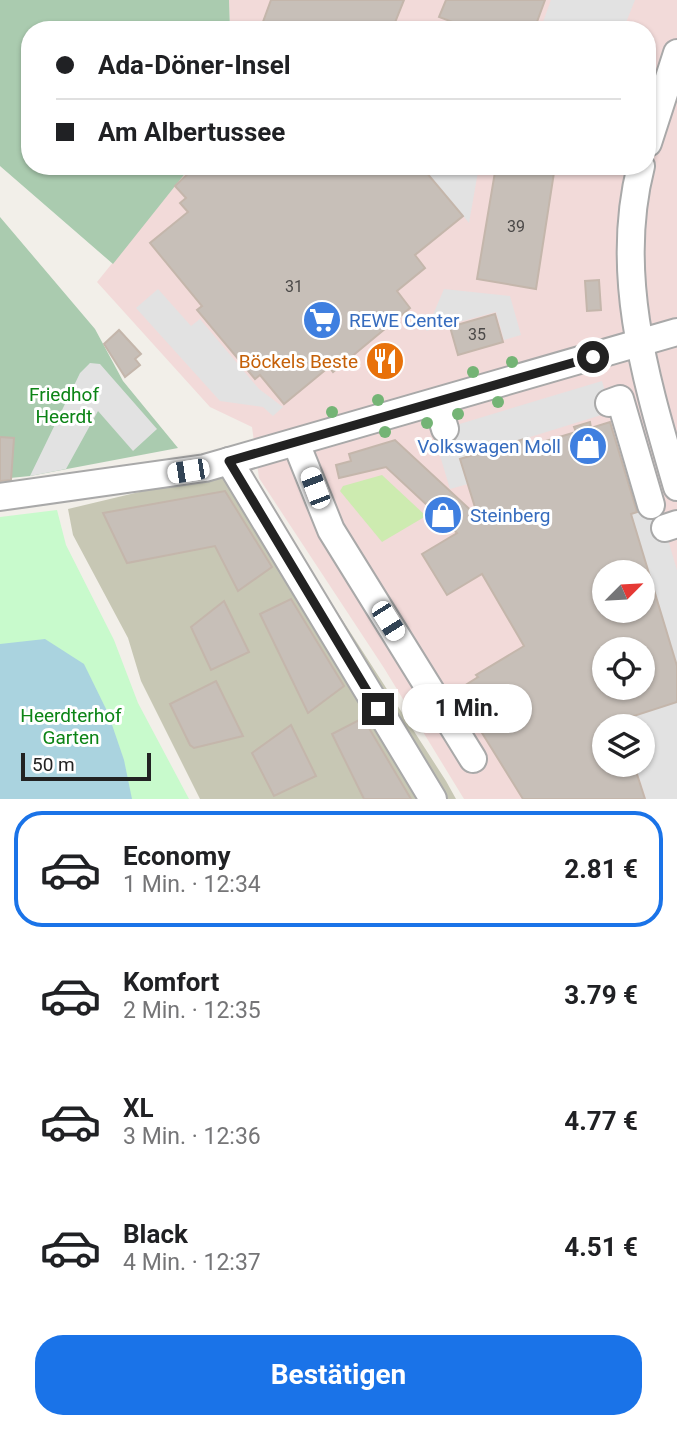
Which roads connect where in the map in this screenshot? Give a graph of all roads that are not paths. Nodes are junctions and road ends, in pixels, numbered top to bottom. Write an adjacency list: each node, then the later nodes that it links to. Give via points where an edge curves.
1 (676, 61): 2 (street)
2 (656, 120)
3 (640, 175): 5 (street, via 632,228)
4 (677, 332): 5 (street)
5 (638, 343): 6 (street); 11 (street)
6 (437, 403): 8 (street); 9 (street)
7 (608, 403): 13 (street, via 621,399)
8 (445, 429)
9 (296, 443): 10 (street); 14 (street, via 331,530)
10 (229, 461): 12 (street, via 135,479); 15 (street)
11 (677, 487)
12 (0, 496)
13 (651, 505)
14 (473, 759)
15 (433, 799)

